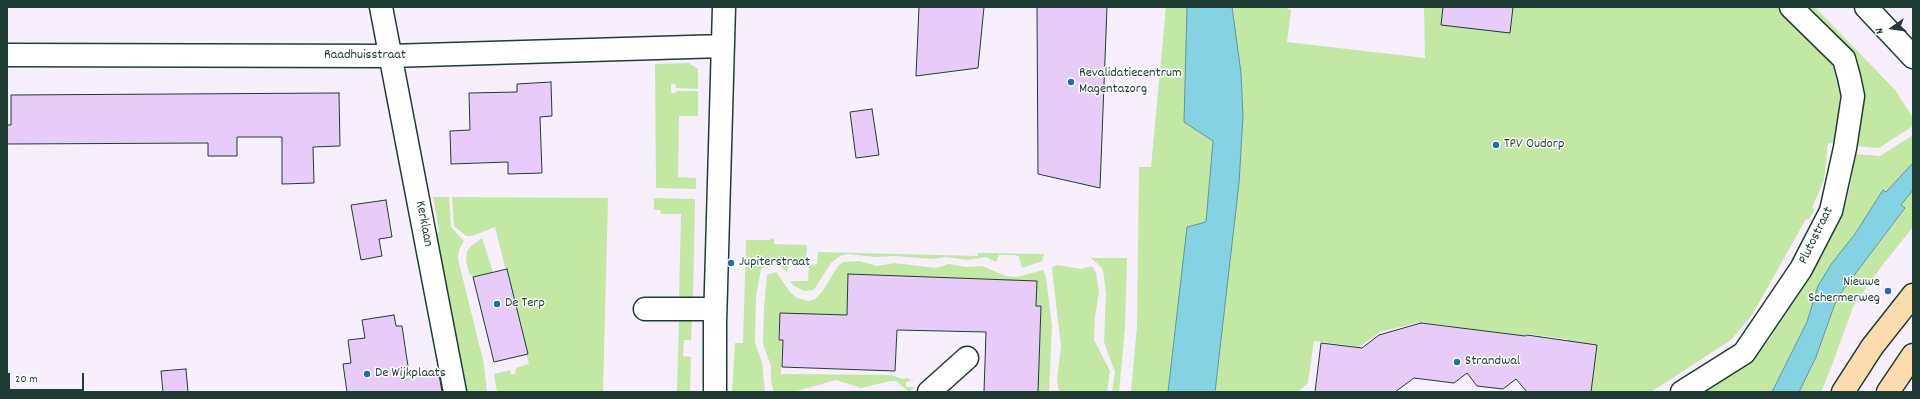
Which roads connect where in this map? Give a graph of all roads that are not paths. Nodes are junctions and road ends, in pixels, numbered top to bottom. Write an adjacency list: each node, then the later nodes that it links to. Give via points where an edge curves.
1 (381, 7): 7 (street, Kerklaan)
2 (724, 7): 5 (street)
3 (1791, 7): 17 (street, Plutostraat, via 1844,59 1850,77 1853,96 1832,211 1801,269 1744,353)
4 (1866, 7): 8 (street)
5 (723, 46): 7 (street, Raadhuisstraat); 11 (street)
6 (7, 55): 7 (street, Raadhuisstraat)
7 (390, 56): 14 (street, Kerklaan)
8 (1913, 56)
9 (1913, 295): 18 (main road, via 1872,347)
10 (645, 309): 11 (street)
11 (715, 309): 15 (street)
12 (1913, 356): 19 (main road)
13 (968, 358): 16 (street)
14 (455, 392)
15 (715, 392)
16 (929, 392)
17 (1682, 392)
18 (1843, 392)
19 (1888, 392)

